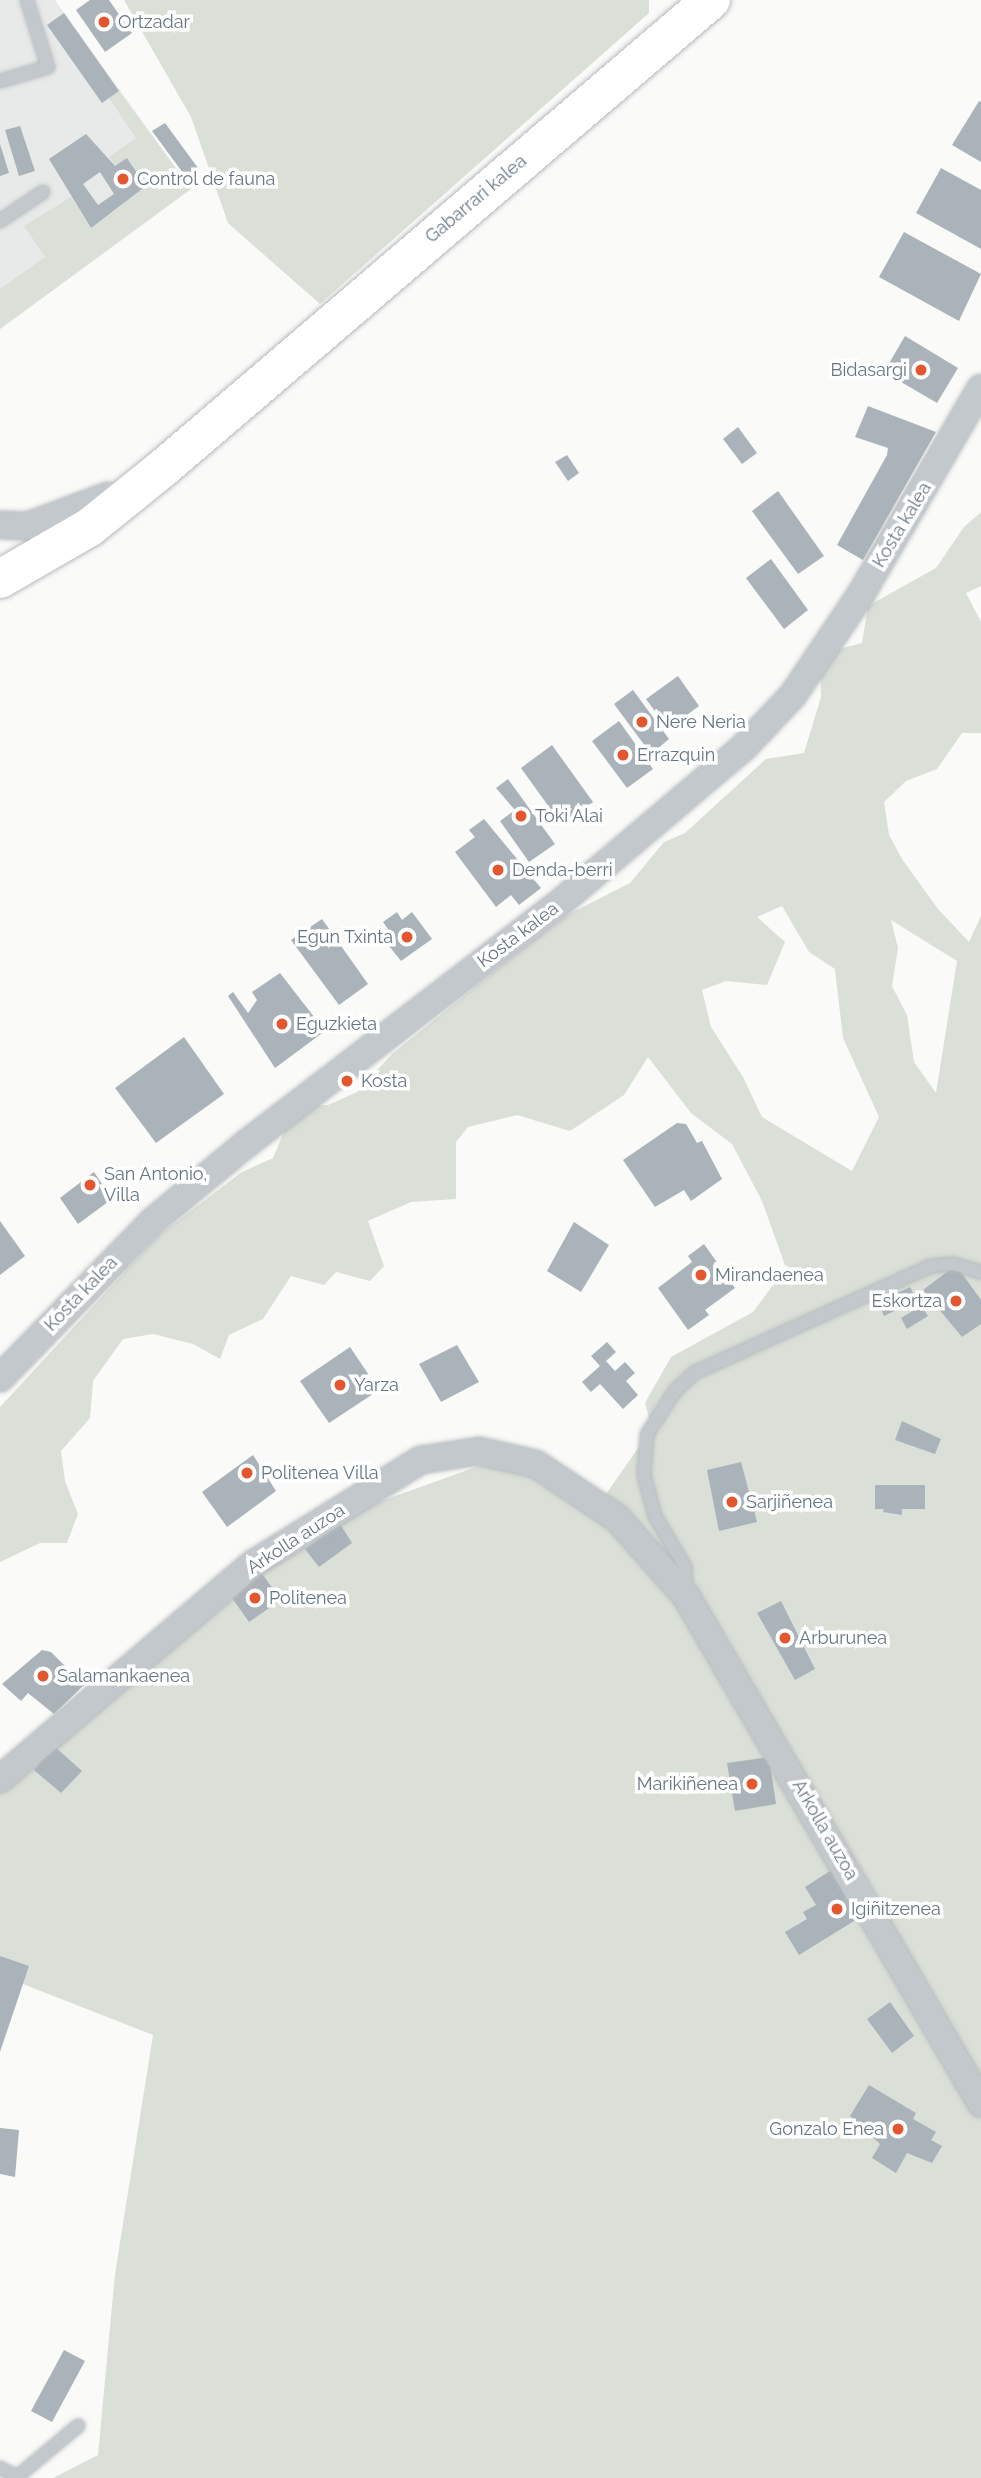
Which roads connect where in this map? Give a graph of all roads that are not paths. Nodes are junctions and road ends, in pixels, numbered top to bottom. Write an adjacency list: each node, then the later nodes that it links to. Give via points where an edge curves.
1 (27, 0): 3 (lane, via 48,67)
2 (711, 0): 7 (main road, Gabarrari kalea)
3 (0, 81)
4 (43, 192): 5 (lane)
5 (0, 221)
6 (981, 388): 13 (street, Kosta kalea, via 862,594 793,695 744,747 554,908 246,1144 152,1222)
7 (242, 397): 8 (main road, Gabarrari kalea); 11 (main road, Gabarrari kalea, via 90,527)
8 (108, 496): 9 (street, Gabarrari kalea, via 28,526); 10 (main road, Gabarrari kalea)
9 (0, 525)
10 (0, 558)
11 (0, 579)
12 (981, 1272): 14 (lane, Arkolla auzoa, via 954,1264 930,1266 694,1373 675,1391 647,1434 644,1475 655,1517 685,1567)
13 (0, 1378)
14 (686, 1596): 15 (street, Arkolla auzoa, via 617,1518 536,1464 479,1451 421,1460 253,1564); 16 (street, Arkolla auzoa)
15 (0, 1779)
16 (981, 2103)
17 (78, 2426): 18 (lane, via 17,2477)
18 (0, 2469)

